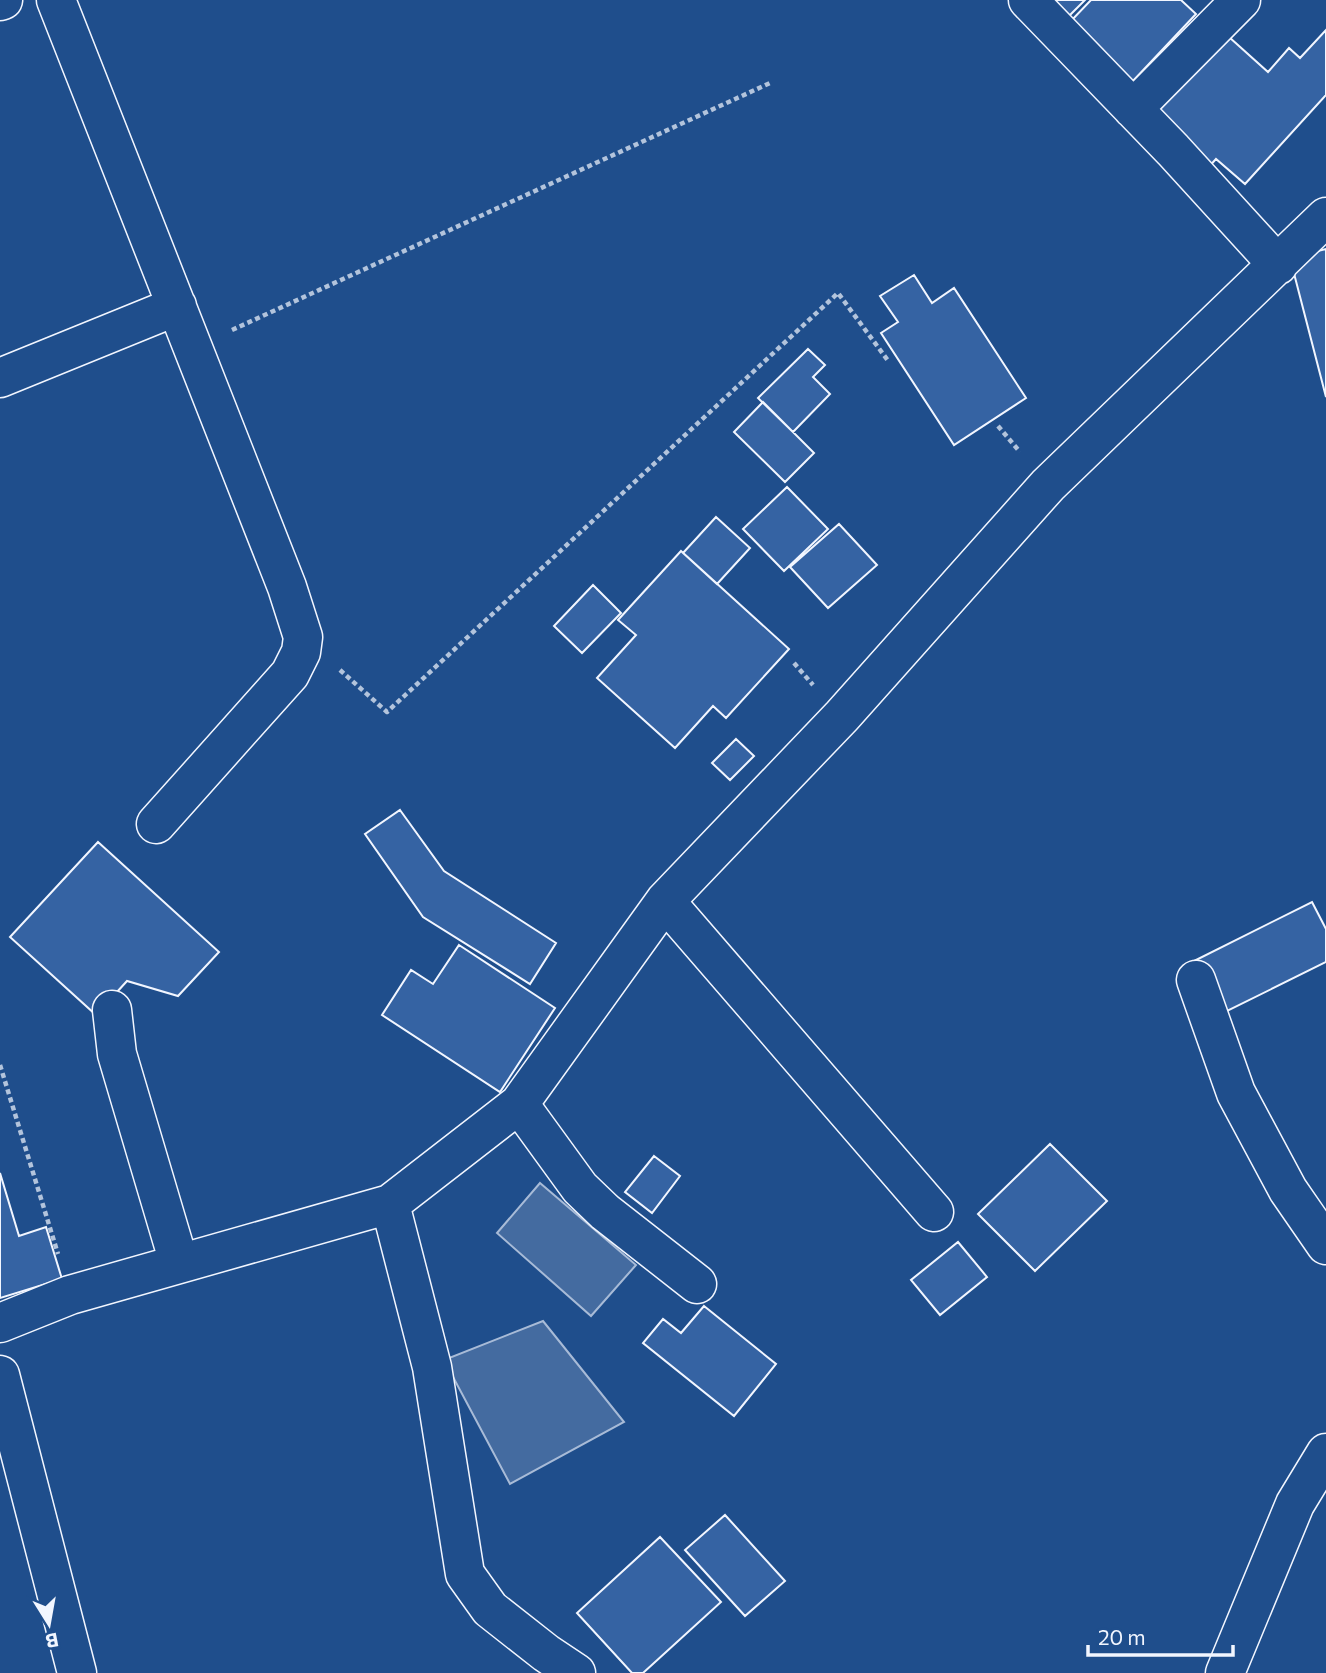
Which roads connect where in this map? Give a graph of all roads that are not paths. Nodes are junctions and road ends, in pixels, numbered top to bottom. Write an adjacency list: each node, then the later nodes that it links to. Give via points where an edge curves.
1 (56, 0): 7 (street)
2 (1028, 0): 4 (street)
3 (1241, 0): 4 (street)
4 (1133, 109): 6 (street)
5 (1326, 217): 6 (street)
6 (1278, 265): 10 (street, via 1048,485 842,716)
7 (177, 306): 8 (street); 9 (street, via 303,637 290,674)
8 (0, 378)
9 (156, 824)
10 (666, 901): 13 (street); 15 (street)
11 (1196, 980): 16 (street, via 1236,1093 1288,1190)
12 (112, 1010): 17 (street, via 117,1054)
13 (519, 1104): 14 (street); 18 (street, via 580,1188)
14 (390, 1204): 17 (street); 23 (street, via 432,1367 465,1574 490,1609)
15 (934, 1212)
16 (1325, 1235)
17 (179, 1263): 19 (street, via 70,1295)
18 (697, 1284)
19 (0, 1323)
20 (0, 1375): 22 (street)
21 (1326, 1452): 24 (street, via 1295,1504)
22 (77, 1673)
23 (576, 1673)
24 (1225, 1673)

